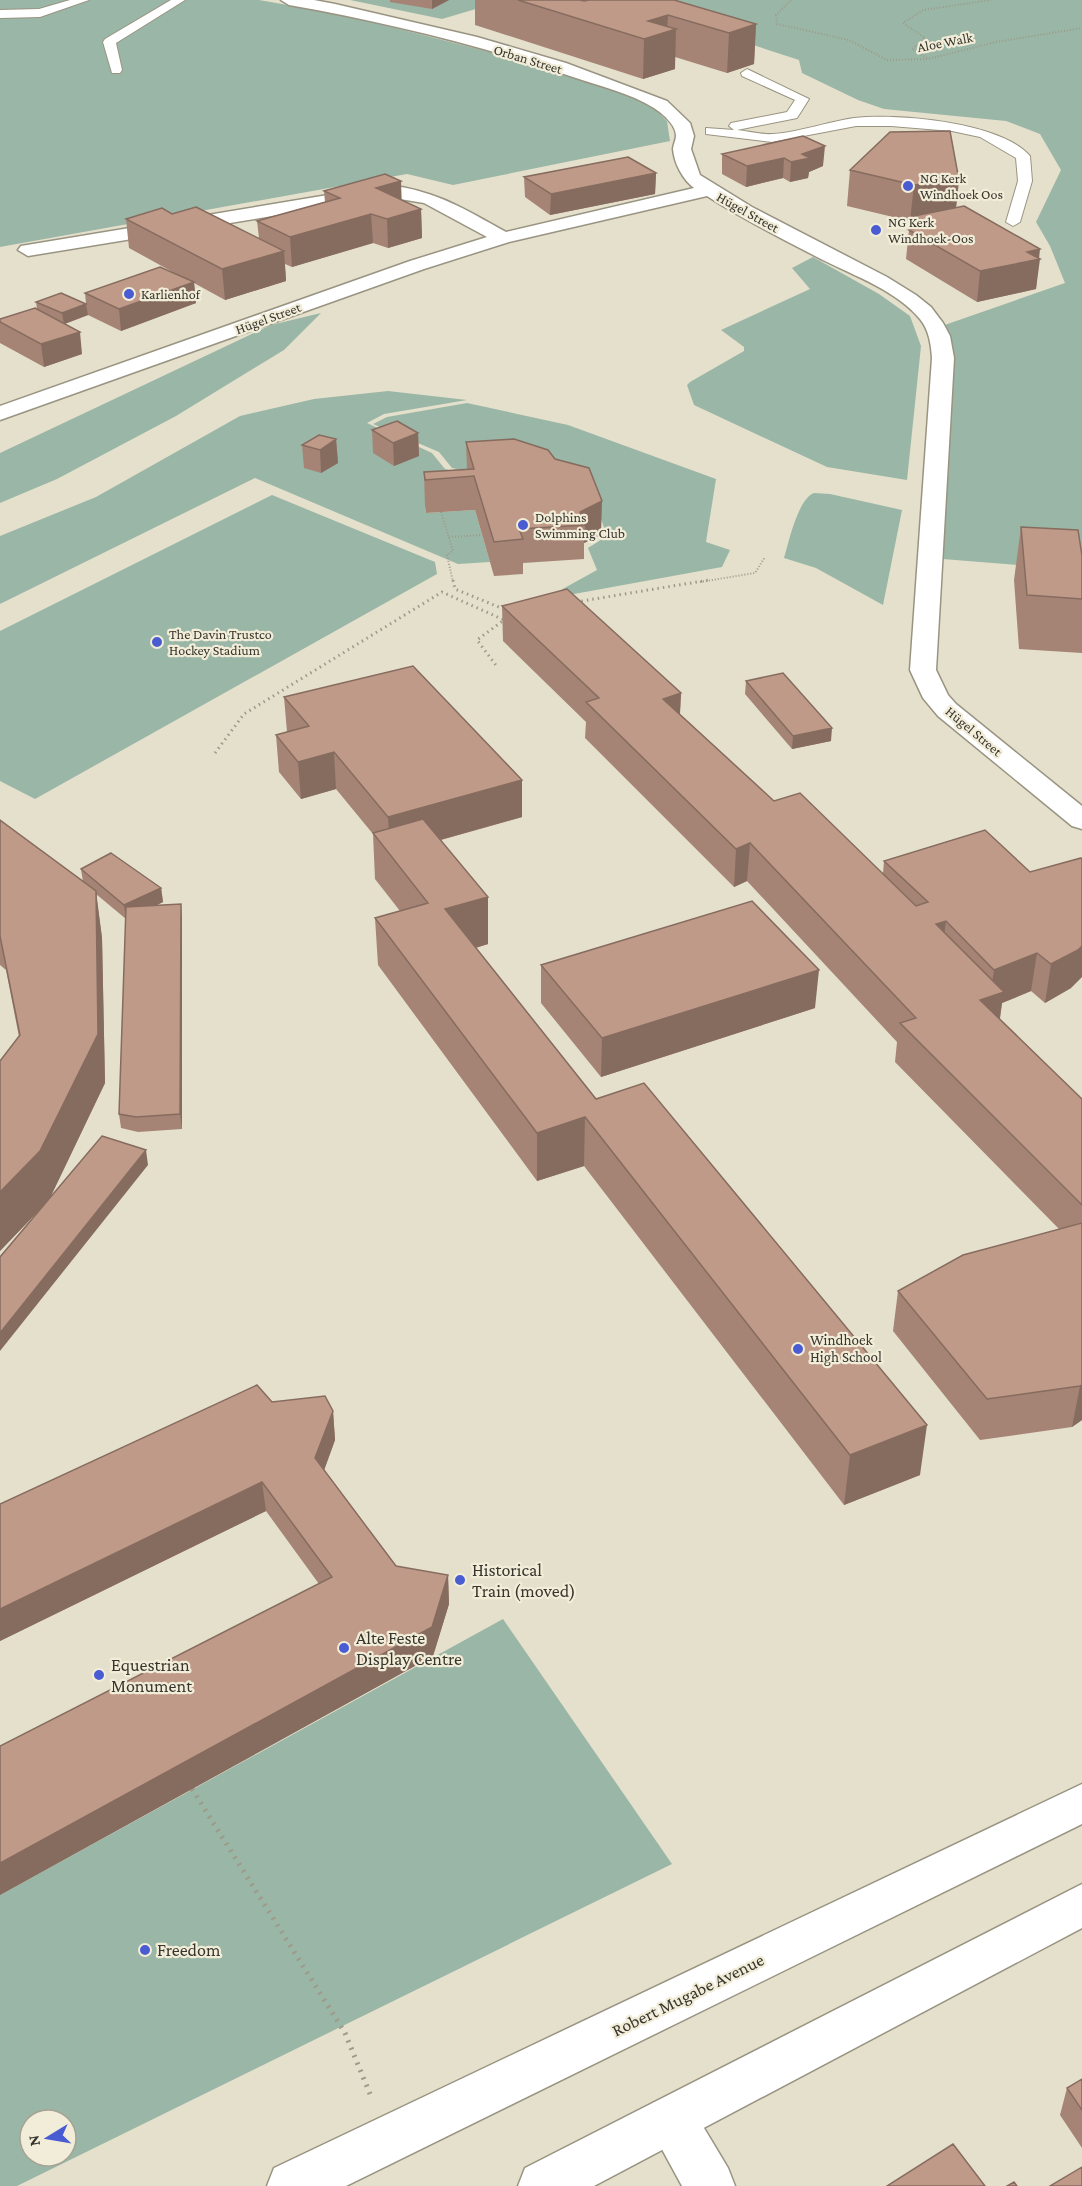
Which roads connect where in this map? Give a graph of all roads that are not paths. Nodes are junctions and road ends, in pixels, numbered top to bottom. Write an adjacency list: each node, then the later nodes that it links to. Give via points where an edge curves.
1 (83, 0): 4 (lane, via 40,13)
2 (179, 0): 5 (lane, via 109,42)
3 (289, 0): 9 (street, Orban Street, via 441,33 630,92 661,105 681,123)
4 (0, 14)
5 (116, 70)
6 (747, 73): 7 (lane, via 802,99 792,116)
7 (711, 131): 8 (lane, via 772,138); 9 (lane)
8 (799, 132): 10 (lane, via 832,131); 12 (lane, via 856,122 952,127 984,134)
9 (685, 136): 13 (street, Orban Street, via 682,149 692,178)
10 (879, 137)
11 (977, 148): 12 (lane)
12 (1023, 156): 14 (lane, via 1025,181)
13 (709, 190): 15 (street, Hügel Street); 18 (street, Hügel Street, via 876,279 918,306 936,328 943,358 923,670 936,698 947,710)
14 (1013, 222)
15 (503, 238): 16 (street, via 431,199 388,191); 17 (street, Hügel Street)
16 (28, 250)
17 (0, 413)
18 (1082, 820)
19 (1082, 1803): 22 (street, Robert Mugabe Avenue)
20 (1082, 1905): 21 (street)
21 (672, 2120): 23 (street); 24 (street)
22 (292, 2186)
23 (543, 2186)
24 (710, 2186)

